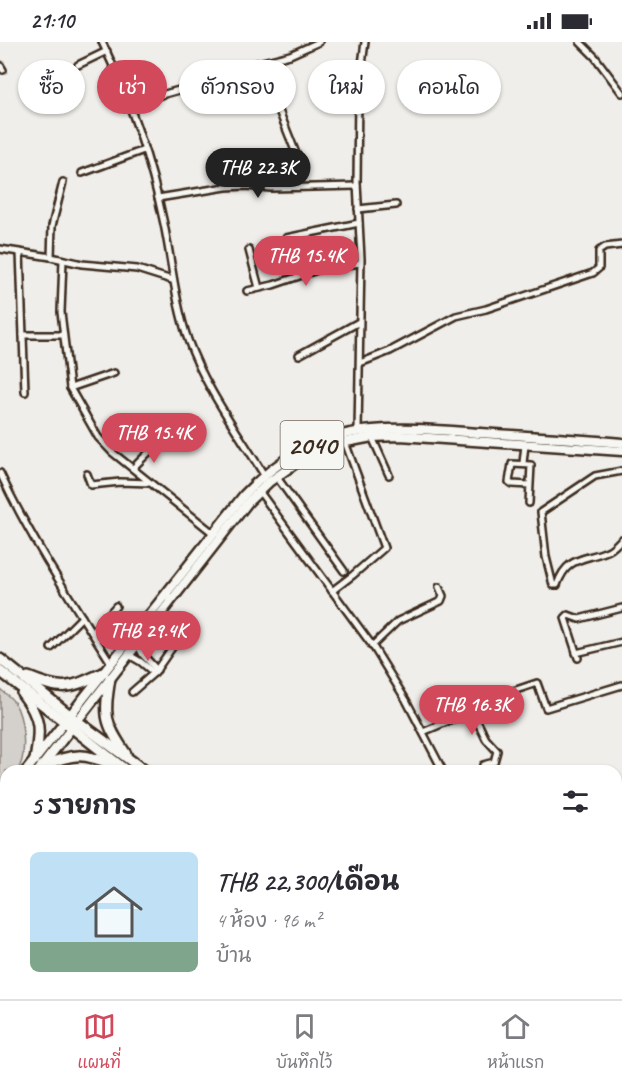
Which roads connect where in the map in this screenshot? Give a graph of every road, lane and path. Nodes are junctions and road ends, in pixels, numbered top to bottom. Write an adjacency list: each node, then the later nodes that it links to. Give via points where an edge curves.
1 (102, 42): 5 (street)
2 (319, 42): 7 (street)
3 (365, 42): 16 (street, via 358,94)
4 (580, 42): 9 (street)
5 (107, 51): 6 (street); 8 (street)
6 (111, 60)
7 (271, 60)
8 (85, 62)
9 (622, 93)
10 (132, 114): 12 (street)
11 (280, 114): 13 (street)
12 (144, 150): 14 (street); 17 (street)
13 (303, 171)
14 (82, 173)
15 (63, 182): 26 (street, via 52,226)
16 (357, 186): 17 (street, via 226,187); 19 (street)
17 (158, 198): 29 (street)
18 (396, 205): 19 (street)
19 (358, 209): 20 (street)
20 (359, 223): 21 (street); 28 (street)
21 (286, 238)
22 (622, 245): 36 (street, via 599,251 599,268 593,273 456,316)
23 (0, 249): 25 (street)
24 (249, 250): 30 (street)
25 (20, 252): 26 (street); 33 (street)
26 (51, 257): 27 (street)
27 (63, 260): 29 (street, via 137,269); 34 (street)
28 (360, 263): 30 (street, via 320,269); 32 (street)
29 (172, 280): 54 (street, via 186,333 204,375)
30 (259, 288): 31 (street)
31 (247, 291)
32 (359, 322): 35 (street); 36 (street)
33 (23, 335): 34 (street); 39 (street)
34 (63, 335): 38 (street)
35 (299, 356)
36 (360, 363): 40 (street)
37 (114, 373): 38 (street)
38 (70, 388): 49 (street, via 98,437)
39 (25, 392)
40 (358, 431): 44 (main road, 2040, via 401,427); 54 (main road, 2040, via 314,444 280,462)
41 (372, 437): 42 (main road, 2040); 46 (main road, 2040); 53 (street)
42 (345, 442): 55 (main road, 2040, via 299,461); 65 (street, via 384,548)
43 (158, 443): 49 (street)
44 (562, 443): 45 (main road, 2040); 46 (main road, 2040); 47 (main road, 2040)
45 (622, 443)
46 (525, 445): 48 (street)
47 (622, 451)
48 (523, 463): 57 (street, via 531,465); 57 (street, via 511,465 508,481)
49 (133, 468): 56 (street)
50 (622, 471): 61 (street, via 595,476 541,512 552,585 557,585 570,563 609,550)
51 (0, 473): 68 (street, via 19,513)
52 (87, 474): 56 (street, via 91,485)
53 (389, 475)
54 (264, 476): 60 (main road, 2040)
55 (276, 476): 58 (main road, 2040); 63 (street)
56 (150, 483): 60 (street)
57 (529, 485): 59 (street)
58 (259, 491): 62 (main road, 2040); 65 (street)
59 (529, 503)
60 (213, 533): 62 (main road, 2040)
61 (622, 539)
62 (190, 568): 72 (main road, 2040); 77 (main road, 2040)
63 (344, 571)
64 (439, 587): 73 (street, via 441,601 398,621)
65 (332, 591): 73 (street)
66 (116, 606): 69 (street)
67 (622, 608): 71 (street, via 579,619 568,615 565,622 577,655)
68 (81, 617): 69 (street); 74 (street)
69 (92, 633): 77 (street)
70 (176, 642): 79 (street)
71 (622, 642)
72 (137, 644): 75 (main road, 2040); 79 (street)
73 (372, 646): 86 (street)
74 (51, 648)
75 (129, 655): 79 (street); 80 (main road, 2040)
76 (0, 659): 81 (highway)
77 (111, 663): 80 (main road, 2040)
78 (0, 671): 81 (highway)
79 (155, 671): 83 (street)
80 (107, 676): 81 (highway, via 72,687 49,686); 85 (main road, 2040); 87 (highway, via 108,727)
81 (16, 677): 85 (highway); 88 (highway, via 34,708 40,732)
82 (622, 686): 84 (street, via 546,708 537,683 488,696)
83 (132, 692)
84 (471, 709): 86 (street); 95 (street, via 486,739 497,751 494,762)
85 (71, 721): 87 (highway); 89 (main road, 2040); 92 (highway)
86 (423, 732): 94 (street)
87 (129, 759): 93 (highway)
88 (38, 765)
89 (39, 765)
90 (41, 765): 91 (highway, via 86,755)
91 (112, 765)
92 (119, 765)
93 (137, 765)
94 (440, 765)
95 (483, 765)

